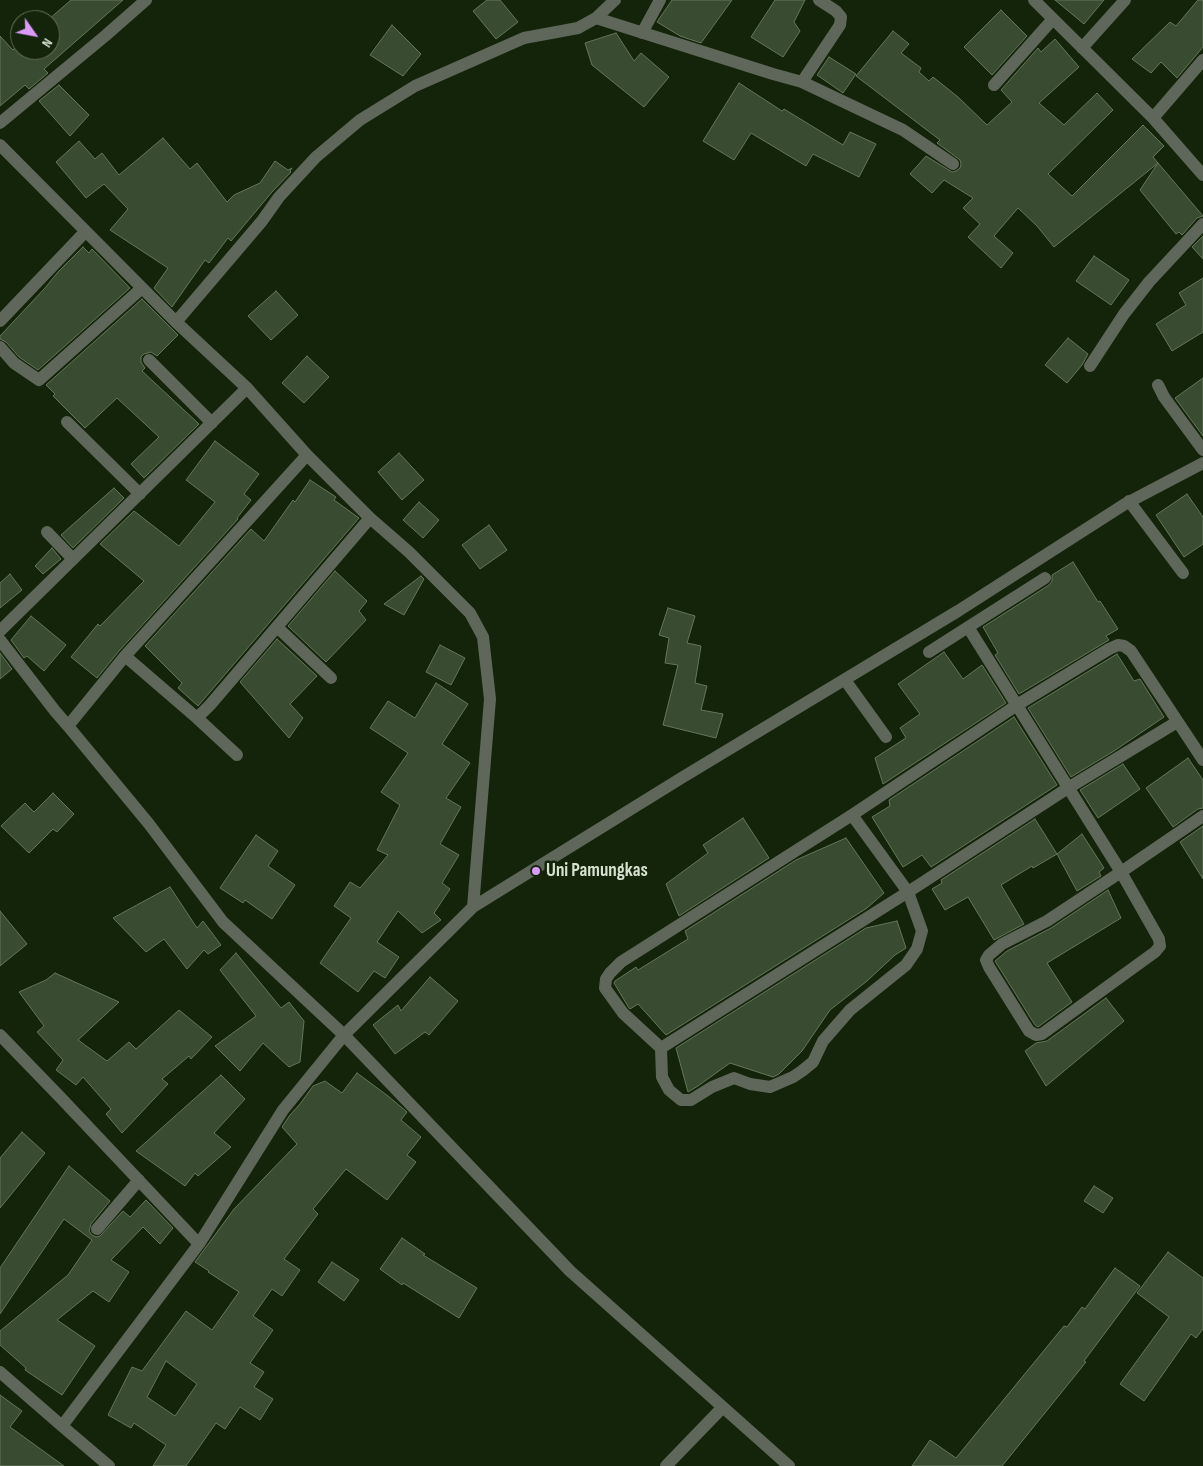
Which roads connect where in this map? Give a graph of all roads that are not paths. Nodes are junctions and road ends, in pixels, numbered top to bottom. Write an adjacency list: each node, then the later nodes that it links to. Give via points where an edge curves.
1 (146, 0): 15 (street)
2 (614, 0): 7 (street)
3 (660, 0): 9 (street)
4 (820, 0): 12 (street, via 836,11 840,25)
5 (1034, 0): 8 (street)
6 (1125, 0): 10 (street)
7 (596, 18): 9 (street); 23 (street, via 578,28 524,38 415,86 360,120 316,157)
8 (1053, 19): 10 (street); 13 (street)
9 (642, 33): 12 (street)
10 (1082, 48): 14 (street)
11 (1203, 60): 14 (street)
12 (802, 82): 17 (street, via 903,130)
13 (994, 85)
14 (1152, 118): 18 (street)
15 (0, 123)
16 (0, 145): 20 (street)
17 (953, 164)
18 (1203, 175)
19 (1203, 224): 26 (street, via 1149,282)
20 (85, 232): 21 (street); 22 (street)
21 (142, 288): 23 (street); 24 (street, via 39,380 14,363)
22 (0, 321)
23 (176, 322): 28 (street)
24 (0, 347)
25 (149, 360): 30 (street)
26 (1090, 366)
27 (1158, 385): 31 (street)
28 (247, 388): 30 (street); 32 (street)
29 (67, 422): 34 (street)
30 (212, 422): 34 (street)
31 (1203, 450)
32 (307, 455): 36 (street); 46 (street)
33 (1203, 463): 35 (street)
34 (140, 494): 38 (street)
35 (1129, 501): 39 (street); 48 (street)
36 (370, 518): 41 (street); 61 (street, via 470,613 483,637 490,699)
37 (47, 532): 38 (street)
38 (73, 559): 43 (street)
39 (1184, 573)
40 (1045, 578): 42 (street)
41 (277, 627): 47 (street); 50 (street)
42 (968, 627): 45 (street); 49 (street)
43 (0, 631)
44 (0, 640): 52 (street)
45 (929, 652)
46 (125, 656): 50 (street); 52 (street)
47 (331, 678)
48 (845, 680): 53 (street); 61 (street)
49 (1017, 704): 51 (street, via 1118,645 1131,651); 56 (street); 57 (street)
50 (197, 718): 54 (street)
51 (1177, 722): 55 (street); 56 (street)
52 (68, 726): 63 (street, via 224,922)
53 (886, 737)
54 (237, 755)
55 (1203, 760)
56 (1068, 788): 59 (street); 60 (street)
57 (852, 815): 60 (street); 64 (street, via 610,972 605,988 622,1013)
58 (1203, 816): 59 (street)
59 (1121, 872): 59 (street, via 1047,921 1002,944 986,960 1029,1032 1042,1034 1160,946 1157,933)
60 (908, 892): 64 (street); 64 (street, via 922,931 917,948 906,965 850,1010 823,1041 813,1062 793,1077 770,1087 734,1078 712,1086 691,1100 681,1100 669,1090 662,1077)
61 (473, 908): 63 (street)
62 (0, 1035): 65 (street)
63 (344, 1035): 67 (street, via 283,1110); 69 (street, via 570,1271)
64 (661, 1048)
65 (138, 1180): 66 (street); 67 (street)
66 (97, 1229)
67 (200, 1244): 70 (street)
68 (0, 1372): 70 (street)
69 (722, 1407): 72 (street); 73 (street)
70 (62, 1426): 71 (street)
71 (109, 1466)
72 (666, 1466)
73 (789, 1466)

